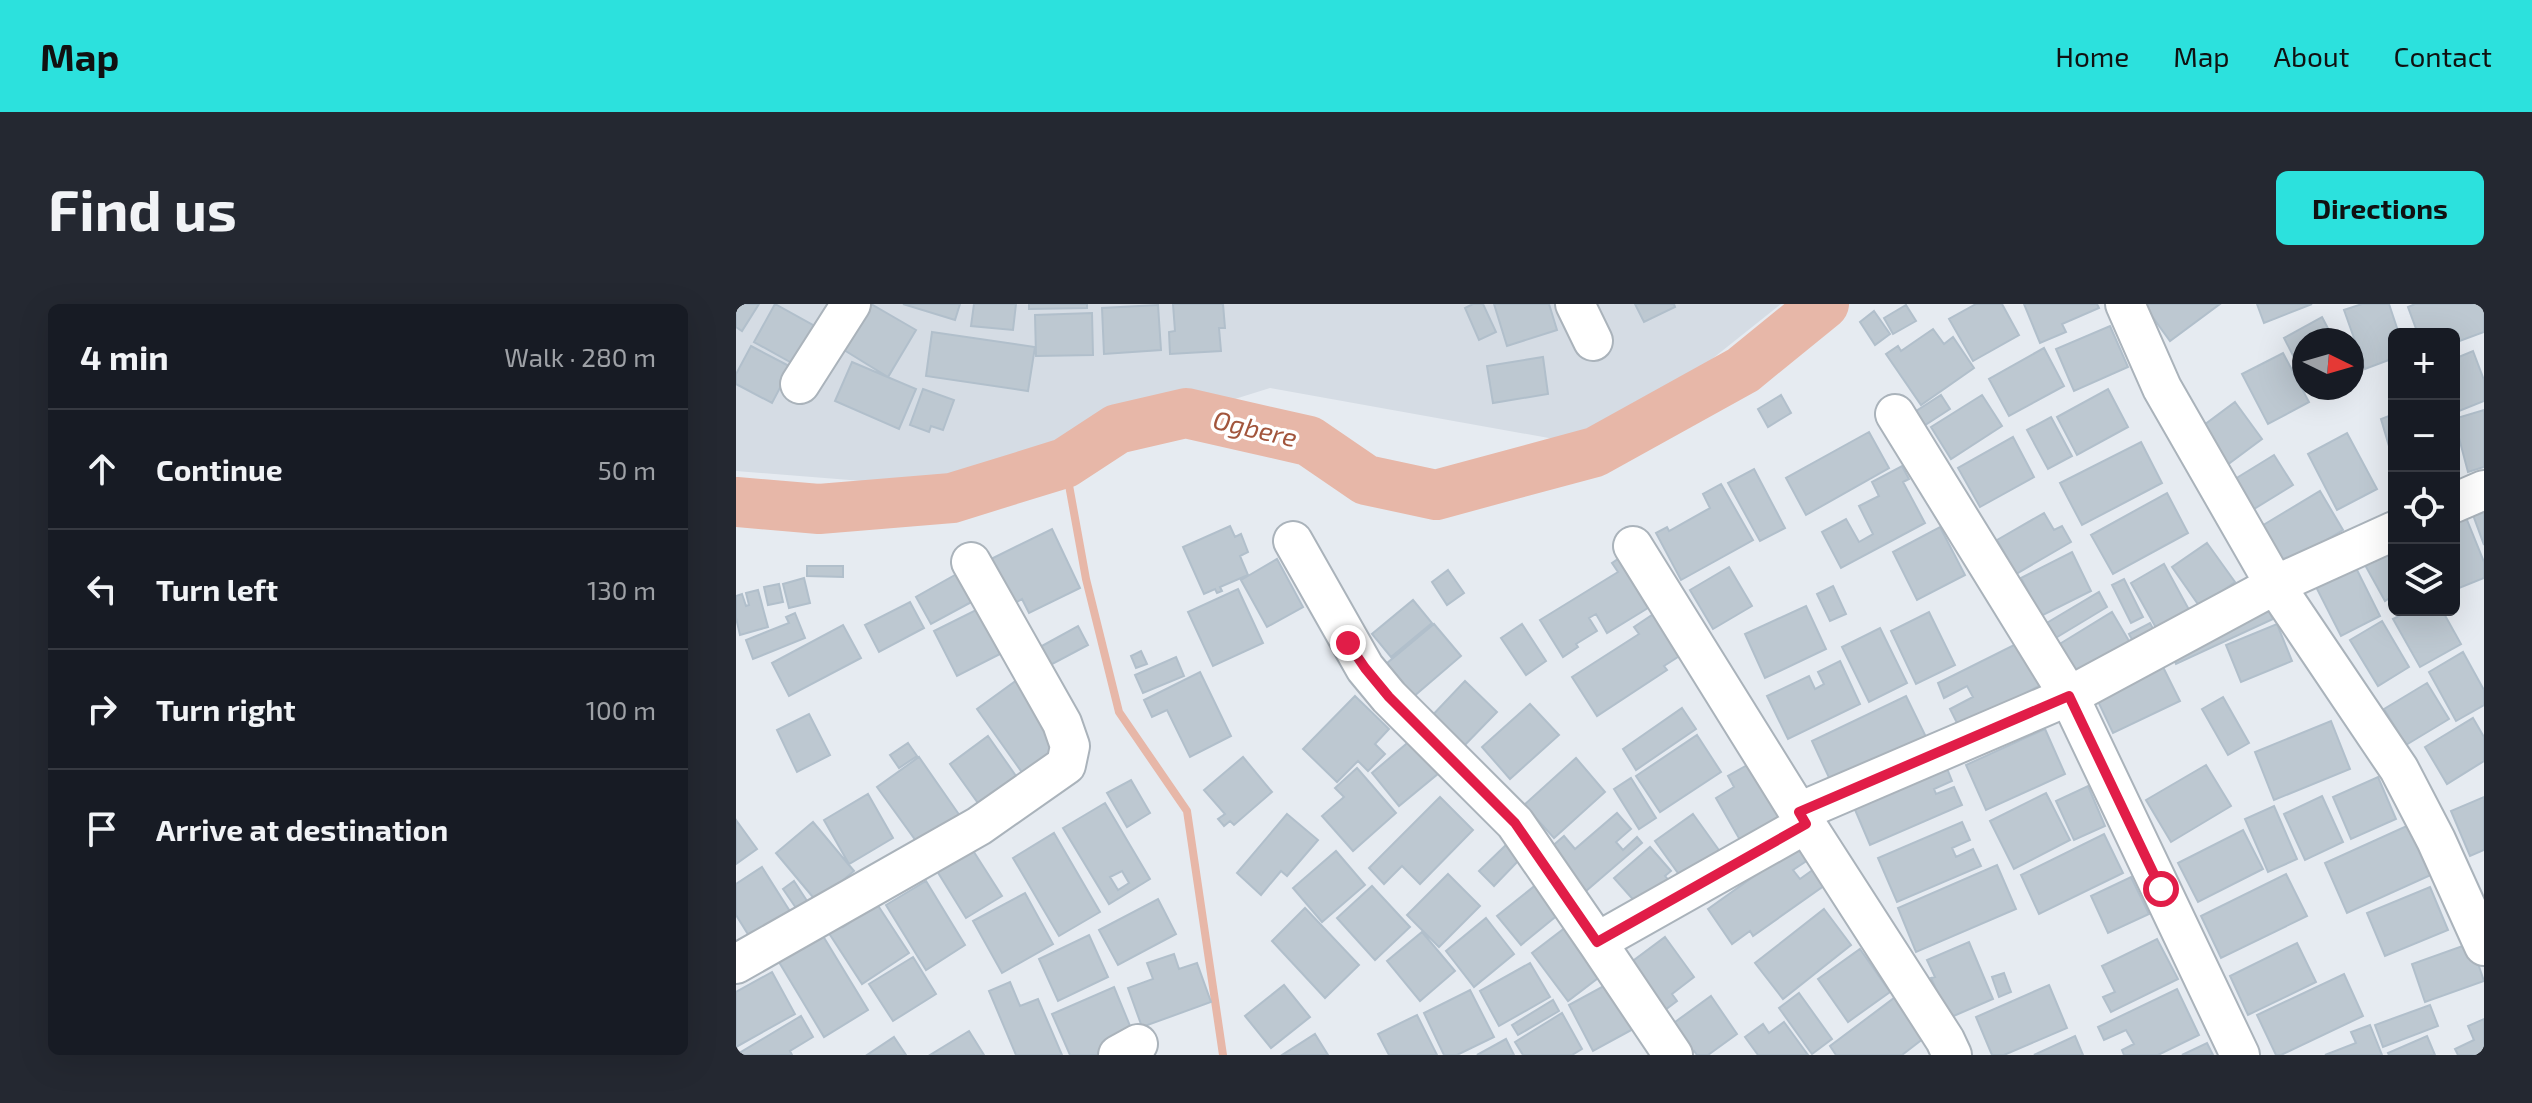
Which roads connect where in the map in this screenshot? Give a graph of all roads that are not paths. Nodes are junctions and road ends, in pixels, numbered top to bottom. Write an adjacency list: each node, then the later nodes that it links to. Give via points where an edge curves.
1 (851, 304): 5 (street)
2 (1575, 304): 4 (street)
3 (2125, 304): 13 (street, via 2162,388)
4 (1593, 341)
5 (800, 384)
6 (1895, 414): 14 (street)
7 (2484, 490): 8 (street)
8 (2460, 500)
9 (2388, 534): 13 (street)
10 (1293, 541): 16 (street, via 1365,668 1515,823)
11 (1633, 546): 15 (street)
12 (971, 562): 18 (street, via 1062,723 1070,746 1066,765 979,826)
13 (2275, 585): 14 (street); 17 (street, via 2399,769)
14 (2069, 696): 15 (street); 21 (street)
15 (1803, 818): 16 (street); 20 (street)
16 (1597, 942): 19 (street)
17 (2484, 946)
18 (736, 964)
19 (1673, 1055)
20 (1952, 1055)
21 (2240, 1055)

